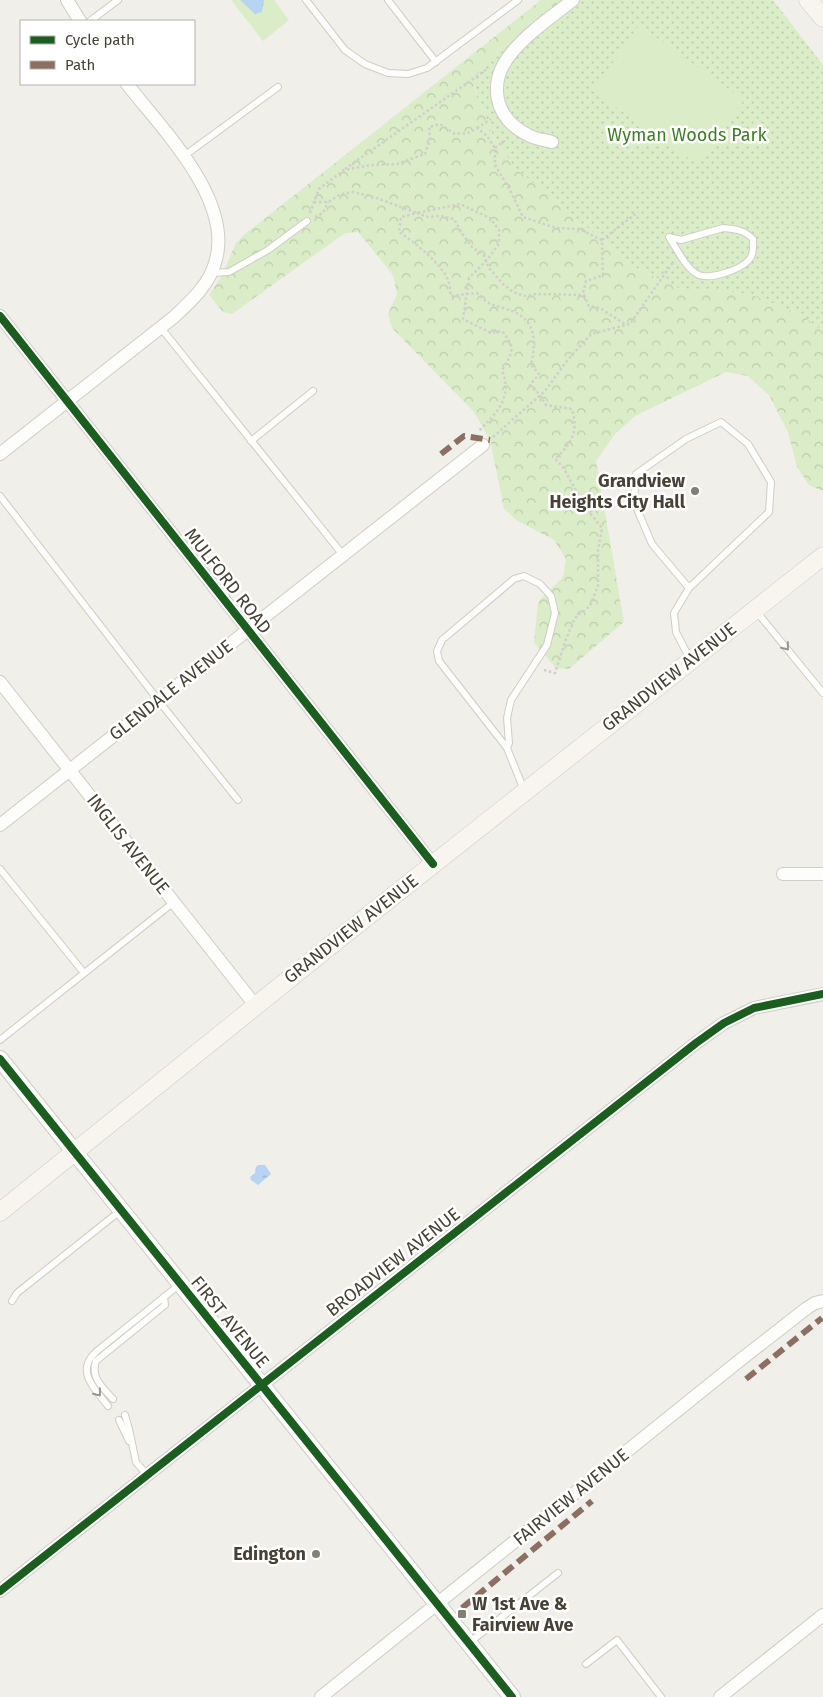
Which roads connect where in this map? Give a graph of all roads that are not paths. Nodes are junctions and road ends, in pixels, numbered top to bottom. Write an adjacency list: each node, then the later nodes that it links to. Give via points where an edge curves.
1 (67, 0): 7 (street)
2 (118, 0): 8 (lane)
3 (306, 0): 9 (lane, via 345,50 365,64 388,73 408,74)
4 (388, 0): 9 (lane)
5 (518, 0): 9 (lane)
6 (573, 0): 12 (street, via 514,50 498,76 498,104 507,120 530,136)
7 (79, 20)
8 (91, 20)
9 (436, 62)
10 (128, 85): 13 (street)
11 (278, 87): 13 (lane)
12 (552, 142)
13 (184, 156): 16 (street, via 210,198 216,221 218,244)
14 (307, 222): 16 (lane, via 268,250 229,272)
15 (680, 253): 15 (lane, via 698,275 710,276 748,262 754,252 753,239 738,229 723,228 681,240 669,237)
16 (210, 273): 18 (street, via 193,299)
17 (0, 316): 20 (street, MULFORD ROAD)
18 (160, 328): 20 (street); 21 (lane)
19 (313, 391): 21 (lane)
20 (67, 401): 23 (street); 29 (street, MULFORD ROAD)
21 (251, 440): 25 (lane)
22 (483, 440): 25 (street, GLENDALE AVENUE)
23 (0, 454)
24 (0, 496): 33 (lane)
25 (343, 555): 29 (street, GLENDALE AVENUE)
26 (823, 556): 28 (main road, GRANDVIEW AVENUE)
27 (689, 588): 27 (lane, via 768,512 771,482 748,444 721,422 686,439 636,474 634,502 652,544); 30 (lane, via 674,612 676,632)
28 (755, 610): 30 (main road, GRANDVIEW AVENUE); 32 (lane, one-way to 32)
29 (248, 629): 33 (street, GLENDALE AVENUE); 39 (street, MULFORD ROAD)
30 (691, 660): 36 (main road, GRANDVIEW AVENUE)
31 (0, 682): 35 (street, INGLIS AVENUE)
32 (823, 693)
33 (158, 700): 35 (street, GLENDALE AVENUE); 37 (lane)
34 (507, 748): 34 (lane, via 439,661 437,651 442,640 514,579 524,576 540,584 551,596 555,613 547,645 511,700); 36 (lane)
35 (70, 770): 38 (street, GLENDALE AVENUE); 43 (street, INGLIS AVENUE)
36 (525, 791): 39 (main road, GRANDVIEW AVENUE)
37 (238, 800)
38 (0, 825)
39 (433, 864): 46 (main road, GRANDVIEW AVENUE)
40 (0, 870): 44 (lane)
41 (784, 874): 42 (street)
42 (823, 874)
43 (174, 902): 44 (lane); 46 (street, INGLIS AVENUE)
44 (84, 973): 47 (lane)
45 (823, 994): 56 (street, BROADVIEW AVENUE, via 754,1008 696,1042)
46 (255, 1006): 49 (main road, GRANDVIEW AVENUE)
47 (0, 1040)
48 (0, 1059): 49 (street, FIRST AVENUE)
49 (74, 1152): 50 (street, FIRST AVENUE); 51 (main road, GRANDVIEW AVENUE)
50 (121, 1210): 52 (street, FIRST AVENUE); 54 (lane, via 16,1293)
51 (0, 1212)
52 (180, 1284): 53 (lane); 56 (street, FIRST AVENUE)
53 (164, 1297): 57 (lane, via 165,1305 96,1361 95,1378); 58 (lane, one-way to 58, via 87,1362 89,1382)
54 (12, 1301)
55 (823, 1301): 63 (street, FAIRVIEW AVENUE, via 806,1308)
56 (261, 1385): 60 (street, BROADVIEW AVENUE); 63 (street, FIRST AVENUE)
57 (113, 1400)
58 (108, 1406)
59 (122, 1418): 60 (lane, via 136,1462)
60 (147, 1475): 62 (street, BROADVIEW AVENUE)
61 (558, 1573): 65 (lane)
62 (0, 1591)
63 (437, 1604): 65 (street, FIRST AVENUE); 67 (street, FAIRVIEW AVENUE)
64 (823, 1615): 70 (street)
65 (469, 1643): 68 (street, FIRST AVENUE)
66 (586, 1664): 69 (lane, via 617,1640)
67 (321, 1697)
68 (512, 1697)
69 (661, 1697)
70 (720, 1697)

